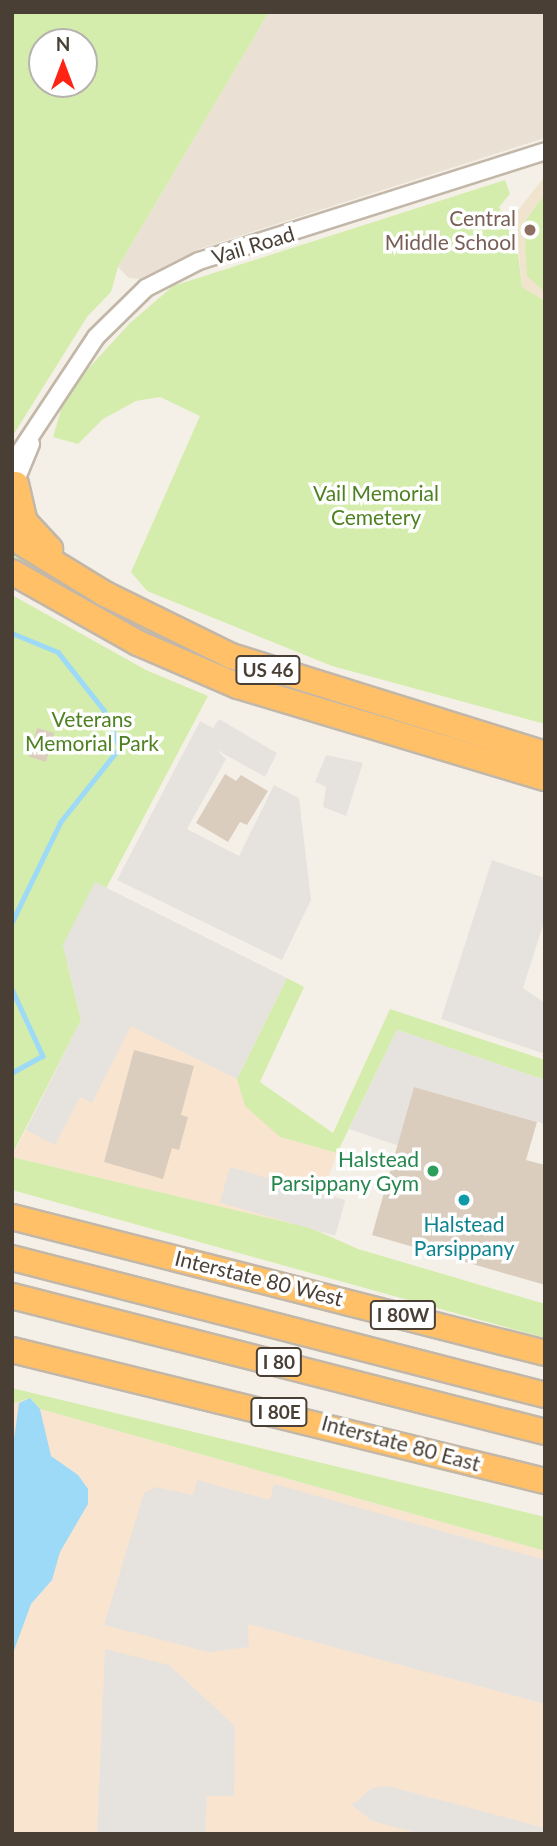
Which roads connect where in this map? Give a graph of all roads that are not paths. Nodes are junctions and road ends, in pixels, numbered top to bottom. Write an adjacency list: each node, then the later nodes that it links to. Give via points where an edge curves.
1 (545, 151): 2 (street, Vail Road, via 166,277 96,337 32,440)
2 (14, 479): 5 (highway, via 30,529)
3 (12, 537): 5 (highway, US 46)
4 (12, 572): 7 (highway, US 46, via 138,643 238,686)
5 (105, 594): 6 (highway, US 46, via 274,673)
6 (545, 754)
7 (545, 778)
8 (12, 1217): 12 (highway, Interstate 80 West / I 80W)
9 (12, 1258): 13 (highway, I 80)
10 (12, 1296): 14 (highway, I 80)
11 (12, 1350): 15 (highway, Interstate 80 East / I 80E)
12 (545, 1353)
13 (545, 1395)
14 (545, 1432)
15 (545, 1481)

